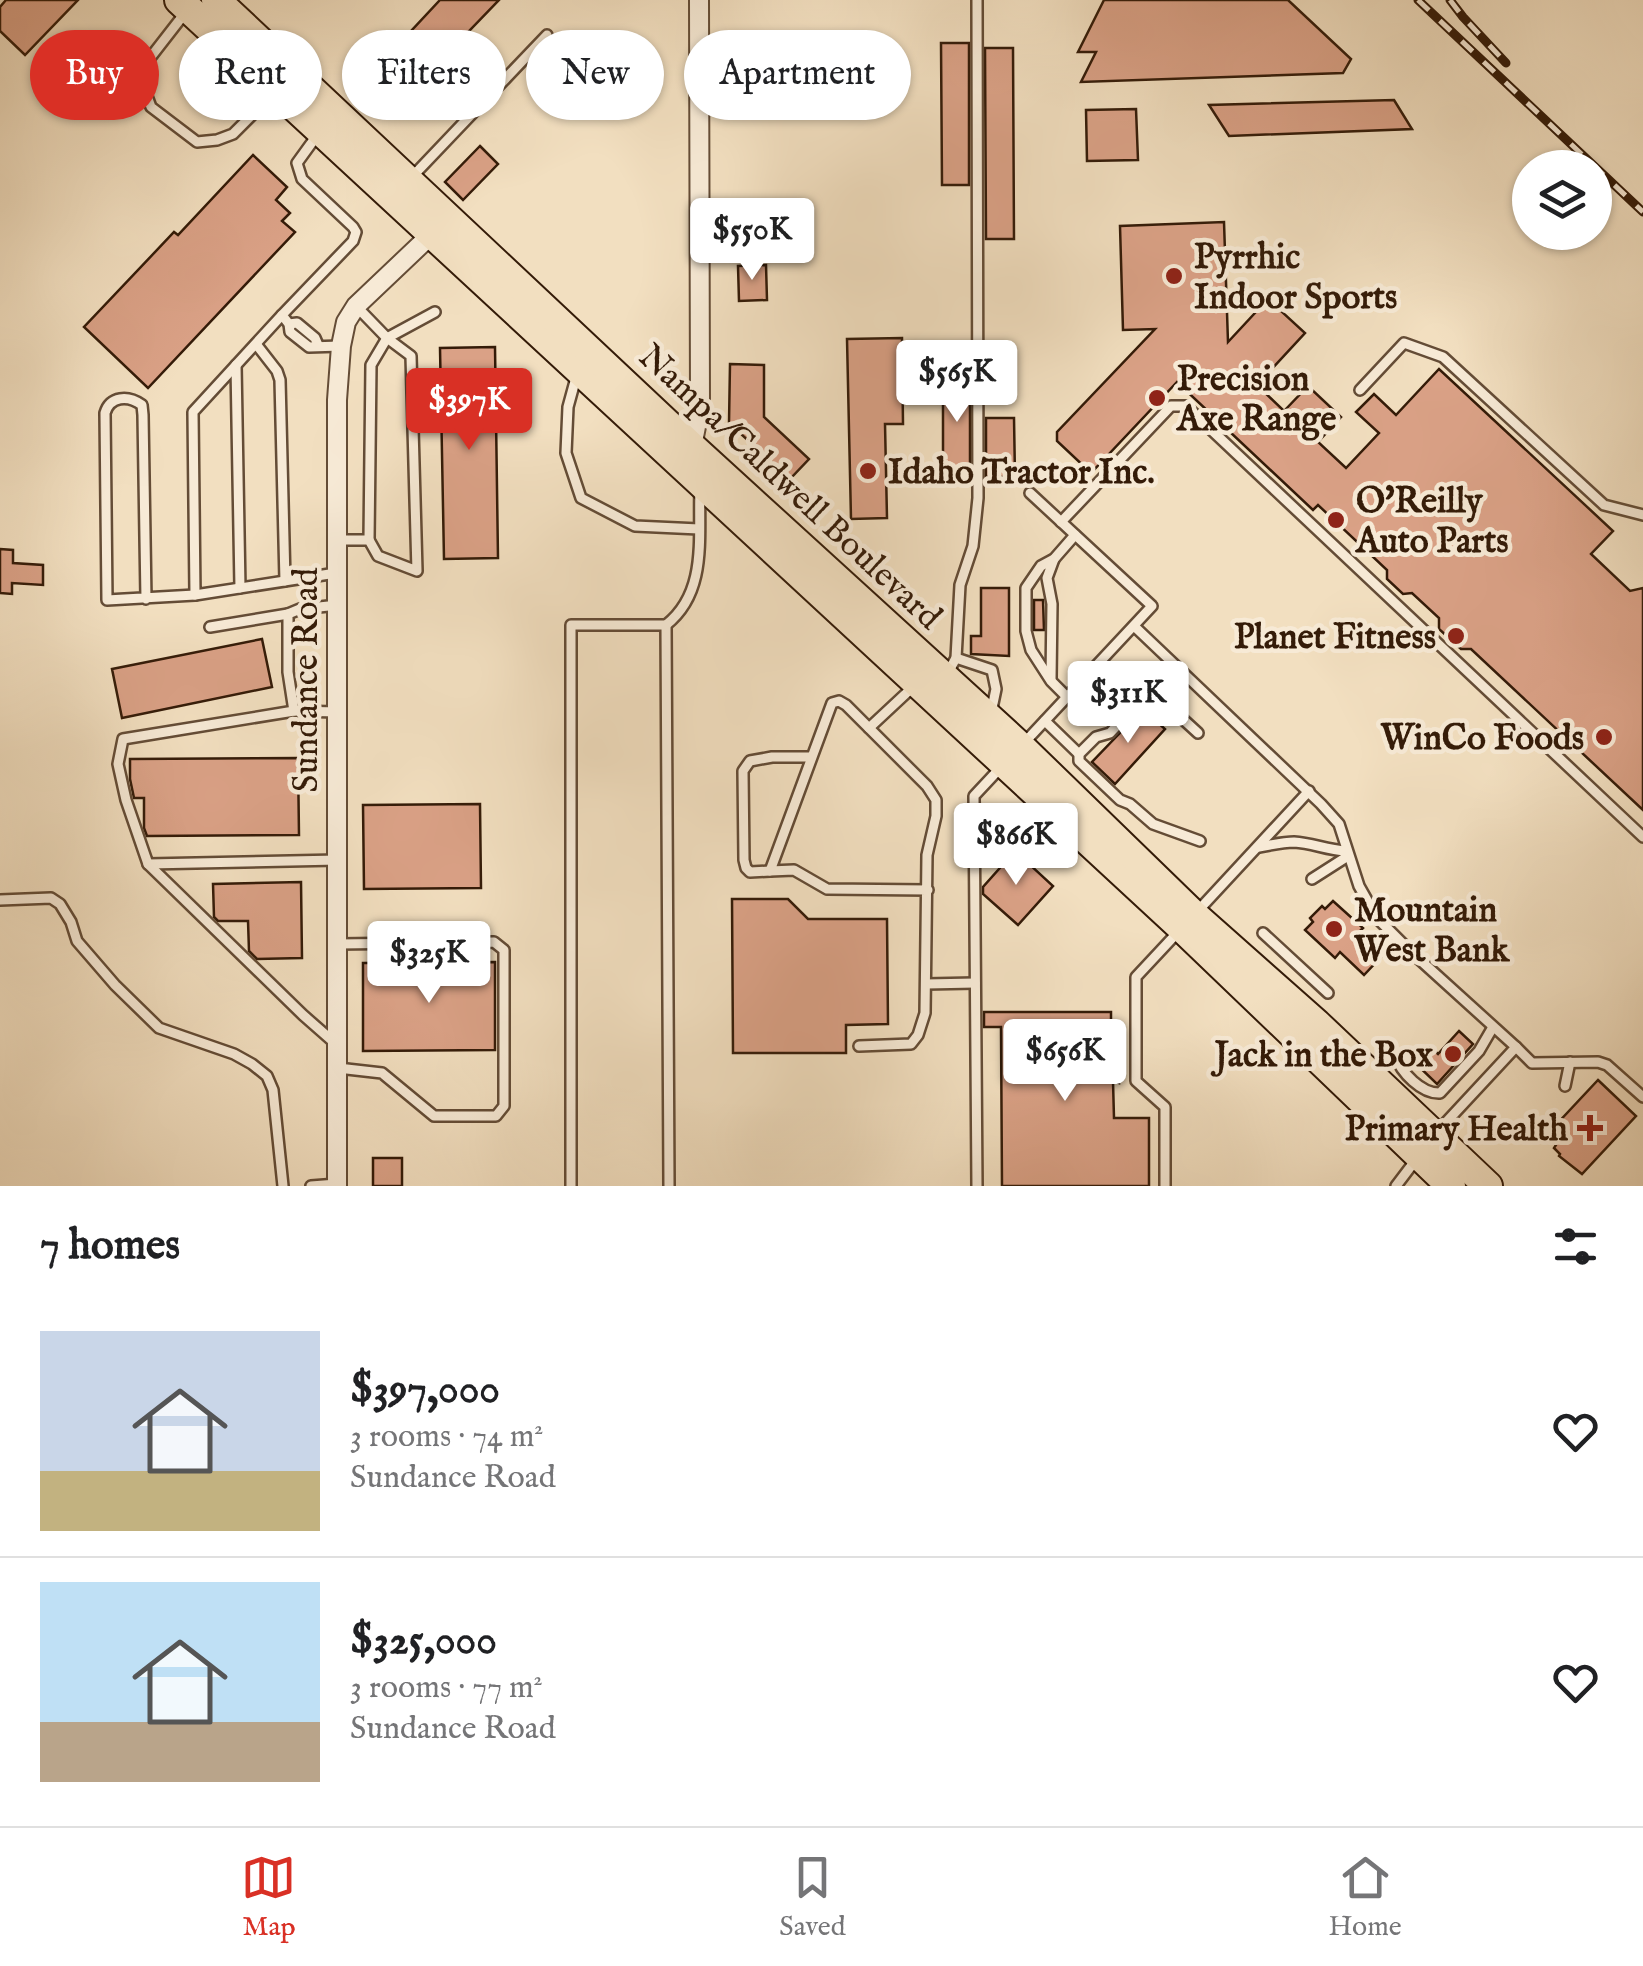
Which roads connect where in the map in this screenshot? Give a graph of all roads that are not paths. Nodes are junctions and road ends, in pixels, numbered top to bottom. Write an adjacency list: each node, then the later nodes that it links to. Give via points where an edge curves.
1 (216, 0): 6 (main road, Nampa/Caldwell Boulevard)
2 (699, 0): 23 (street, via 700,406)
3 (977, 0): 42 (lane, via 978,498)
4 (188, 3): 5 (main road); 9 (lane, via 143,67 151,107 197,142 234,134)
5 (221, 30)
6 (241, 30)
7 (526, 57): 12 (lane)
8 (322, 112): 12 (main road, Nampa/Caldwell Boulevard)
9 (247, 120)
10 (311, 120): 11 (main road)
11 (319, 132): 13 (main road); 16 (lane, via 297,163 298,172 356,232)
12 (409, 180): 13 (main road, Nampa/Caldwell Boulevard)
13 (440, 226): 14 (street, Sundance Road); 21 (main road, Nampa/Caldwell Boulevard); 23 (main road, Nampa/Caldwell Boulevard)
14 (356, 306): 17 (lane); 19 (street, Sundance Road)
15 (435, 312): 17 (lane)
16 (286, 319): 18 (lane); 19 (lane, via 290,332 309,347)
17 (387, 338): 30 (lane, via 372,365); 30 (lane, via 411,356 417,571 378,556)
18 (256, 344): 20 (lane); 33 (lane, via 280,380)
19 (341, 346): 29 (street, Sundance Road)
20 (236, 365): 34 (lane); 35 (lane, via 194,412)
21 (578, 371): 23 (main road, Nampa/Caldwell Boulevard); 27 (lane, via 566,454 581,498 635,526)
22 (1360, 390): 25 (lane, via 1404,343 1443,357 1604,505)
23 (691, 466): 27 (lane); 42 (main road, Nampa/Caldwell Boulevard); 44 (main road, Nampa/Caldwell Boulevard)
24 (1030, 493): 26 (lane)
25 (1643, 515)
26 (1062, 522): 28 (lane); 55 (lane, via 1171,406 1186,406)
27 (698, 528): 39 (lane, via 698,574 680,614)
28 (1075, 535): 31 (lane); 40 (lane, via 1152,606)
29 (338, 540): 30 (lane); 32 (street, Sundance Road)
30 (369, 540)
31 (1054, 559): 43 (lane, via 1048,578); 43 (lane, via 1026,588 1031,650)
32 (338, 572): 33 (lane); 37 (street, Sundance Road)
33 (285, 581): 34 (lane)
34 (240, 588): 35 (lane)
35 (194, 595): 36 (lane)
36 (146, 598): 36 (lane, via 142,404 112,400 105,414 107,600)
37 (338, 605): 38 (lane); 47 (street, Sundance Road)
38 (288, 614): 41 (lane); 46 (lane)
39 (666, 625): 84 (lane, via 571,625); 85 (lane)
40 (1134, 626): 45 (lane); 54 (lane)
41 (210, 628)
42 (950, 668): 52 (main road, Nampa/Caldwell Boulevard)
43 (1051, 681): 45 (lane)
44 (916, 684): 49 (lane); 52 (main road, Nampa/Caldwell Boulevard)
45 (1067, 697): 48 (lane)
46 (294, 711): 47 (lane); 60 (lane, via 123,739 118,764)
47 (338, 712): 59 (street, Sundance Road)
48 (1044, 721): 51 (lane); 52 (lane)
49 (869, 728): 53 (lane, via 840,700 832,703); 63 (lane, via 936,800)
50 (1198, 734): 51 (lane, via 1153,697 1142,699)
51 (1079, 754): 56 (lane, via 1078,762 1120,800 1154,824)
52 (1012, 756): 65 (main road, Nampa/Caldwell Boulevard); 68 (lane, via 974,796)
53 (811, 757): 61 (lane); 61 (lane, via 750,760 743,771 746,868)
54 (1309, 791): 57 (lane); 58 (lane, via 1339,824)
55 (1643, 836)
56 (1200, 841)
57 (1256, 848): 58 (lane, via 1291,842); 65 (lane)
58 (1347, 854): 62 (lane); 71 (lane, via 1377,918)
59 (338, 860): 60 (lane); 67 (street, Sundance Road)
60 (148, 864): 72 (lane)
61 (770, 871): 63 (lane, via 794,870 828,889)
62 (1312, 879)
63 (928, 890): 69 (lane)
64 (0, 900): 82 (lane, via 51,898 72,922 77,941 159,1028 234,1054 267,1076)
65 (1188, 921): 80 (main road, Nampa/Caldwell Boulevard); 87 (lane, via 1136,977 1136,1081 1164,1107)
66 (1264, 932): 70 (lane)
67 (338, 944): 72 (street, Sundance Road); 77 (lane, via 494,942 504,950 504,1106 496,1116 434,1116 382,1073)
68 (975, 983): 69 (lane); 86 (lane)
69 (926, 984): 73 (lane, via 926,1013 911,1044)
70 (1328, 993)
71 (1492, 1027): 74 (lane); 75 (lane, via 1440,1093 1426,1091)
72 (338, 1046): 77 (street, Sundance Road)
73 (860, 1046)
74 (1516, 1048): 76 (lane, via 1532,1063); 80 (lane)
75 (1395, 1055)
76 (1570, 1062): 78 (lane); 79 (lane, via 1607,1065)
77 (338, 1068): 81 (street, Sundance Road)
78 (1565, 1086)
79 (1643, 1097)
80 (1427, 1145): 88 (lane); 89 (main road); 90 (main road)
81 (337, 1185): 83 (lane)
82 (284, 1186)
83 (311, 1186)
84 (571, 1186)
85 (669, 1186)
86 (977, 1186)
87 (1164, 1186)
88 (1396, 1186)
89 (1452, 1186)
90 (1488, 1186)

